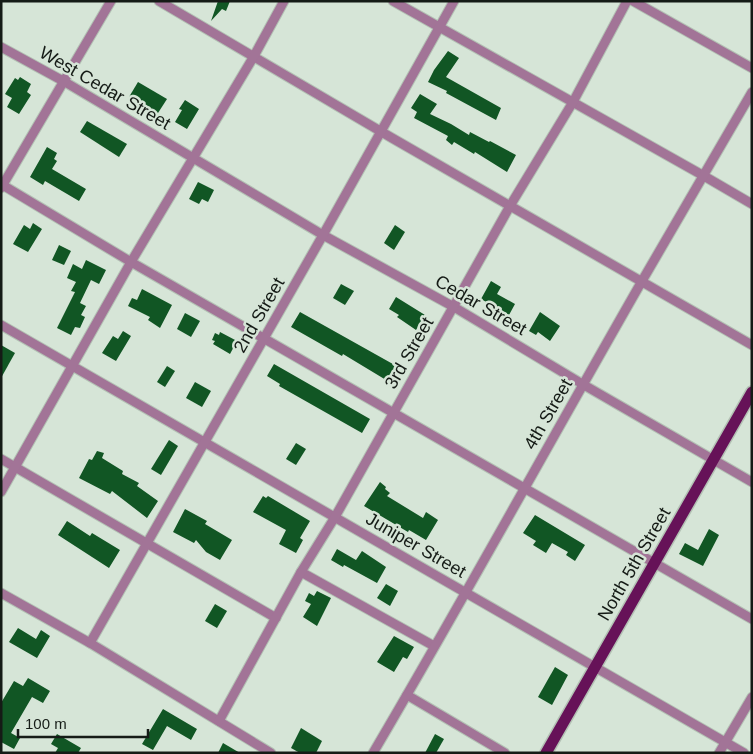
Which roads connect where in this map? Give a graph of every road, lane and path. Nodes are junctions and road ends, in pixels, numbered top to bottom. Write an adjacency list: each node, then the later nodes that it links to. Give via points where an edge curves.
1 (111, 1): 12 (street)
2 (159, 1): 10 (street)
3 (284, 1): 10 (street)
4 (393, 1): 8 (street)
5 (454, 1): 8 (street, 2nd Street)
6 (627, 1): 14 (street, 3rd Street)
7 (633, 1): 11 (street)
8 (438, 27): 14 (street); 15 (street, 2nd Street)
9 (1, 47): 12 (street, West Cedar Street)
10 (254, 56): 15 (street); 16 (street)
11 (752, 68)
12 (65, 82): 16 (street, West Cedar Street); 18 (street)
13 (752, 92): 17 (street, 4th Street)
14 (573, 102): 17 (street); 20 (street, 3rd Street)
15 (380, 132): 20 (street); 21 (street, 2nd Street)
16 (193, 158): 21 (street, Cedar Street); 22 (street)
17 (704, 176): 19 (street); 23 (street, 4th Street)
18 (2, 185): 22 (street)
19 (752, 204)
20 (510, 206): 23 (street); 24 (street, 3rd Street)
21 (323, 235): 24 (street, Cedar Street); 26 (street, 2nd Street)
22 (131, 262): 26 (street); 28 (street)
23 (641, 282): 27 (street); 29 (street, 4th Street)
24 (454, 308): 29 (street, Cedar Street); 31 (street, 3rd Street)
25 (1, 325): 28 (street, Juniper Street)
26 (264, 338): 31 (street); 32 (street, 2nd Street)
27 (752, 345)
28 (72, 366): 32 (street, Juniper Street); 35 (street)
29 (584, 385): 34 (street, Cedar Street); 37 (street, 4th Street)
30 (752, 392): 34 (main road, North 5th Street)
31 (394, 413): 37 (street); 39 (street, 3rd Street)
32 (205, 443): 39 (street, Juniper Street); 40 (street, 2nd Street)
33 (1, 460): 35 (street)
34 (714, 460): 36 (street, Cedar Street); 41 (main road, North 5th Street)
35 (16, 468): 38 (street); 40 (street)
36 (752, 482)
37 (524, 488): 41 (street); 44 (street, 4th Street)
38 (1, 492)
39 (335, 517): 42 (street, 3rd Street); 44 (street, Juniper Street)
40 (146, 543): 45 (street); 47 (street, 2nd Street)
41 (654, 563): 46 (street); 49 (main road, North 5th Street)
42 (300, 572): 45 (street, 3rd Street); 48 (street)
43 (1, 593): 47 (street)
44 (466, 593): 48 (street, 4th Street); 49 (street, Juniper Street)
45 (276, 618): 52 (street, 3rd Street)
46 (752, 619)
47 (90, 643): 52 (street)
48 (434, 646): 50 (street, 4th Street)
49 (595, 667): 53 (street, Juniper Street); 57 (main road, North 5th Street)
50 (407, 695): 55 (street, 4th Street); 56 (street)
51 (752, 697): 53 (street)
52 (219, 721): 54 (street)
53 (726, 742): 58 (street); 59 (street, Juniper Street)
54 (270, 753)
55 (373, 753)
56 (505, 753)
57 (546, 753)
58 (720, 753)
59 (744, 753)

